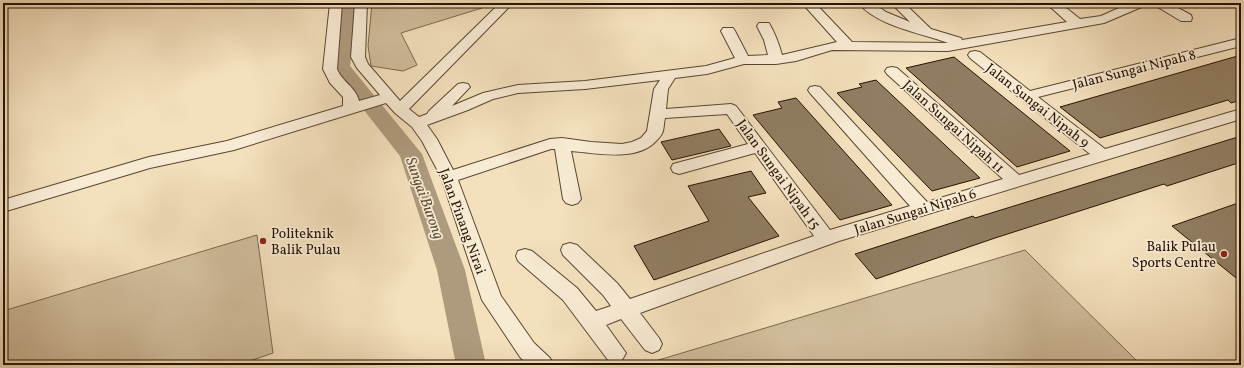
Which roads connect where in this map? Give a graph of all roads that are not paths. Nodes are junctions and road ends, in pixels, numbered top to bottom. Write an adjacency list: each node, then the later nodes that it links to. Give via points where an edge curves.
1 (336, 3): 27 (street, via 330,69 334,79 349,94)
2 (361, 3): 26 (street, Jalan Pinang Nirai, via 358,57)
3 (507, 3): 26 (street)
4 (808, 3): 17 (street)
5 (866, 3): 14 (street, via 885,18)
6 (897, 3): 14 (street)
7 (1052, 3): 11 (street)
8 (1140, 3): 11 (street, via 1108,18)
9 (1160, 3): 10 (street)
10 (1186, 18)
11 (1076, 24): 16 (street)
12 (764, 26): 20 (street)
13 (728, 31): 19 (street)
14 (930, 33): 16 (street)
15 (1241, 42): 25 (street, Jalan Sungai Nipah 8)
16 (964, 44): 17 (street, via 948,47)
17 (847, 46): 20 (street, via 822,48)
18 (974, 56): 25 (street, Jalan Sungai Nipah 9)
19 (743, 60): 20 (street); 22 (street, via 707,70)
20 (776, 60)
21 (892, 72): 36 (street, Jalan Sungai Nipah 11)
22 (672, 74): 28 (street, via 661,89); 30 (street, via 585,86 567,94 463,107)
23 (463, 87): 30 (street)
24 (815, 90): 39 (street)
25 (1026, 96): 33 (street, Jalan Sungai Nipah 9)
26 (390, 103): 27 (street); 30 (street, Jalan Pinang Nirai)
27 (352, 109): 38 (street, via 228,146 149,163)
28 (657, 114): 31 (street, via 652,138 640,146 593,149); 32 (street, Jalan Sungai Nipah 15, via 731,109)
29 (1241, 114): 33 (street, Jalan Sungai Nipah 6)
30 (424, 120): 35 (street, Jalan Pinang Nirai, via 429,139)
31 (562, 143): 35 (street, via 536,148); 37 (street)
32 (759, 147): 34 (street); 40 (street, Jalan Sungai Nipah 15)
33 (1102, 155): 36 (street, Jalan Sungai Nipah 6)
34 (680, 168)
35 (449, 177): 47 (street, Jalan Pinang Nirai, via 492,300 527,350)
36 (1015, 182): 39 (street, Jalan Sungai Nipah 6)
37 (572, 199)
38 (3, 206)
39 (922, 209): 40 (street, Jalan Sungai Nipah 6)
40 (826, 238): 43 (street, Jalan Sungai Nipah 6)
41 (570, 250): 43 (street, via 610,289)
42 (525, 256): 44 (street, via 570,294)
43 (625, 309): 44 (street, Jalan Sungai Nipah 6); 45 (street)
44 (592, 321): 46 (street)
45 (652, 344)
46 (615, 353)
47 (542, 365)

